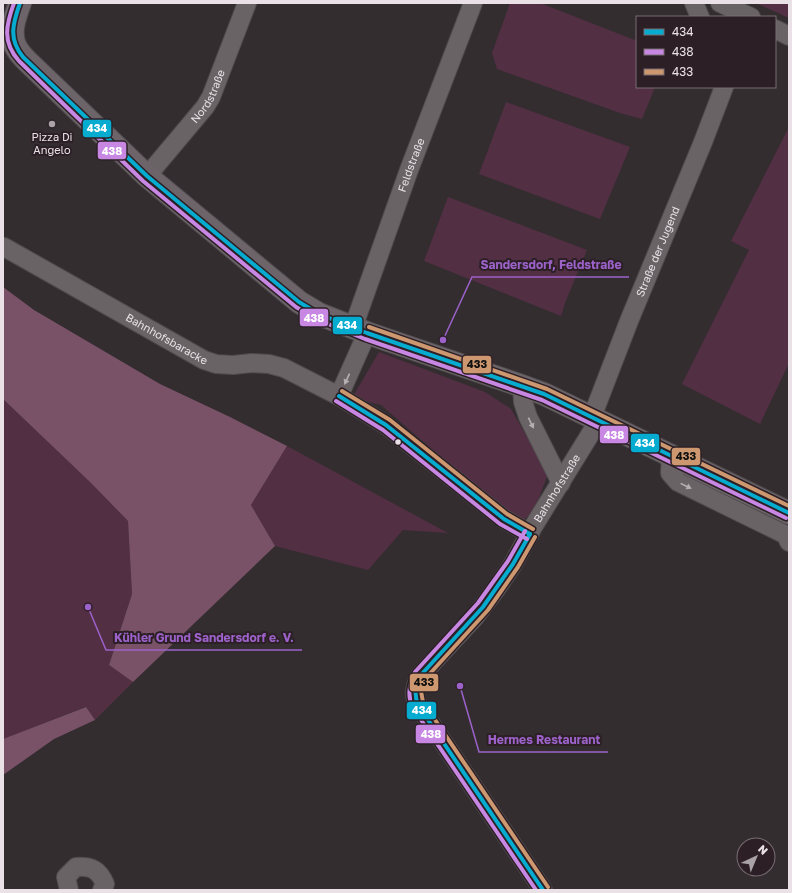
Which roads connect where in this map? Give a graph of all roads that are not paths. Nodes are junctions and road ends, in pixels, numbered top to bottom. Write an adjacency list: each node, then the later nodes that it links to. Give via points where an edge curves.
1 (20, 3): 11 (street, via 12,38 17,49 27,62)
2 (247, 3): 11 (street, Nordstraße, via 211,97)
3 (473, 3): 13 (street, Feldstraße, via 407,177)
4 (694, 3): 6 (street)
5 (720, 3): 7 (street)
6 (700, 16)
7 (749, 16)
8 (776, 30): 9 (street)
9 (789, 36)
10 (724, 88): 16 (street, Straße der Jugend, via 629,321)
11 (147, 176): 13 (street, via 299,302 319,314)
12 (4, 247): 15 (street, Bahnhofsbaracke, via 204,360 216,364 269,364 284,368)
13 (360, 330): 14 (street); 15 (street, one-way to 15)
14 (522, 386): 16 (street); 18 (street, one-way to 18, via 523,402 528,417)
15 (339, 396): 20 (street, Bahnhofsbaracke, via 386,425 504,519)
16 (595, 418): 17 (street); 18 (street, Bahnhofstraße)
17 (671, 455): 19 (street); 21 (street, one-way to 21, via 670,473 678,482)
18 (561, 483): 20 (street, Bahnhofstraße)
19 (789, 513)
20 (530, 534): 24 (street, Bahnhofstraße, via 501,582 475,617 420,676 416,683 415,697)
21 (788, 537)
22 (69, 890): 23 (street, via 66,877 76,867 89,866 101,875 105,884)
23 (102, 890)
24 (543, 890)

